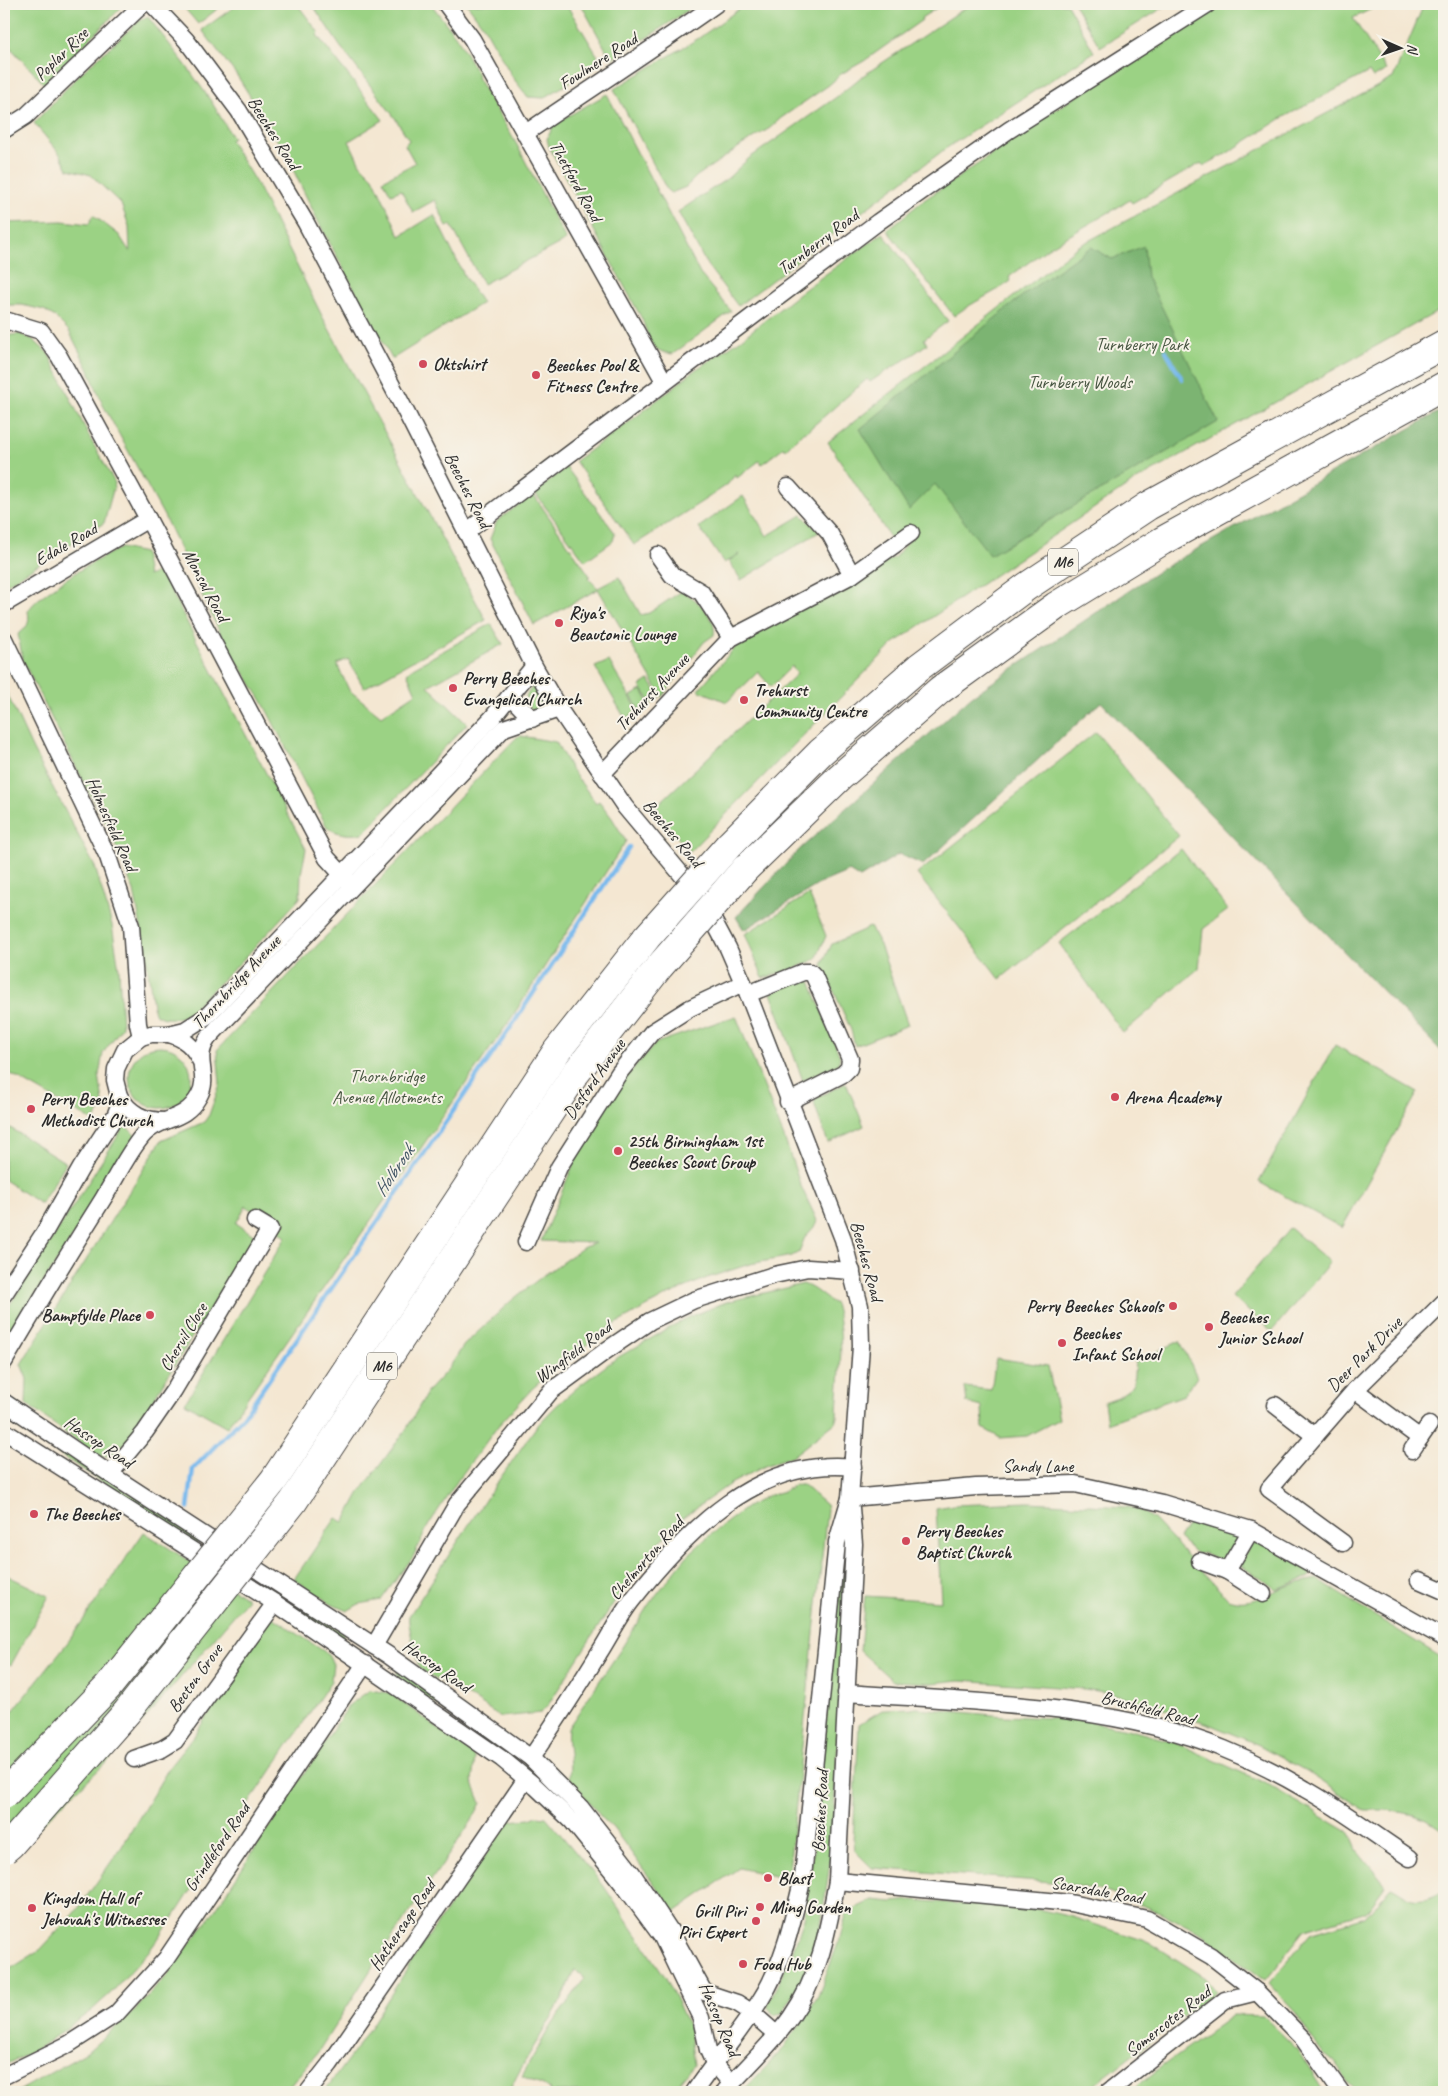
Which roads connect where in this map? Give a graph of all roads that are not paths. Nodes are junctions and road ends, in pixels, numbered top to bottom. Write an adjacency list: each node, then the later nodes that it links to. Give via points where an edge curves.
1 (143, 4): 6 (street, Poplar Rise, via 26,116)
2 (152, 4): 14 (street, Beeches Road, via 186,40 239,111 306,223)
3 (446, 4): 7 (street, Thetford Road, via 472,39)
4 (716, 4): 7 (street, Fowlmere Road)
5 (1208, 4): 10 (street, Turnberry Road, via 1009,130 878,222)
6 (4, 130)
7 (526, 133): 10 (street, Thetford Road)
8 (6, 322): 13 (street, Monsal Road, via 41,331 59,356)
9 (1444, 344): 64 (highway, M6, bridge, via 1148,506 1026,587 920,667 821,752 729,845 647,936 557,1051 274,1480 108,1687)
10 (664, 381): 14 (street, Turnberry Road)
11 (1444, 386): 65 (highway, M6, bridge, via 1162,541 1056,606 940,690 840,777 745,869 659,967 575,1074 293,1502 127,1712)
12 (788, 487): 17 (street, via 830,534)
13 (148, 519): 18 (street, Edale Road); 26 (street, Monsal Road, via 327,858)
14 (466, 532): 21 (street, Beeches Road)
15 (911, 533): 17 (street, Trehurst Avenue)
16 (658, 555): 19 (street, via 672,575 701,592)
17 (852, 574): 19 (street, Trehurst Avenue)
18 (4, 604)
19 (731, 638): 25 (street, Trehurst Avenue)
20 (4, 639): 29 (street, Holmesfield Road, via 108,857 131,926)
21 (534, 666): 22 (street, Thornbridge Avenue); 23 (street, Beeches Road)
22 (510, 696): 24 (street); 26 (street, Thornbridge Avenue)
23 (559, 709): 24 (street, Thornbridge Avenue); 25 (street, Beeches Road)
24 (532, 719): 26 (street, Thornbridge Avenue, via 504,728)
25 (602, 774): 27 (street, Beeches Road, via 625,807 702,899)
26 (348, 882): 28 (street, Thornbridge Avenue, via 207,1016 184,1030); 30 (street, Thornbridge Avenue, via 208,1038)
27 (745, 989): 32 (street, Beeches Road); 32 (street, via 810,972 850,1059 844,1074); 35 (street, Desford Avenue, via 690,1008 652,1032 619,1074 559,1167)
28 (168, 1034): 29 (street, Thornbridge Avenue); 30 (street, via 185,1041)
29 (141, 1037): 31 (street, via 124,1050 119,1059 115,1080)
30 (200, 1060): 33 (street, Thornbridge Avenue, via 204,1080 200,1095 191,1108)
31 (119, 1096): 33 (street, via 133,1113 142,1118); 37 (street, via 115,1116)
32 (788, 1102): 36 (street, Beeches Road, via 843,1239)
33 (165, 1121): 39 (street, Thornbridge Avenue, via 144,1134 138,1142)
34 (255, 1220): 47 (street, Chervil Close, via 270,1230 174,1390)
35 (526, 1242)
36 (852, 1271): 46 (street, Beeches Road, via 860,1306 861,1346); 58 (street, Wingfield Road, via 808,1268 694,1300 650,1321 550,1391 457,1504)
37 (4, 1294)
38 (1444, 1302): 40 (street, Deer Park Drive)
39 (4, 1362)
40 (1354, 1390): 44 (street, Deer Park Drive); 45 (street)
41 (4, 1402): 47 (street, Hassop Road)
42 (1275, 1405): 44 (street)
43 (4, 1431): 56 (street, Hassop Road)
44 (1315, 1436): 50 (street, Deer Park Drive, via 1269,1489)
45 (1420, 1438)
46 (853, 1467): 48 (street, Beeches Road); 61 (street, Chelmorton Road, via 814,1466 777,1476 737,1497 693,1532 632,1600)
47 (110, 1474): 58 (street, Hassop Road)
48 (850, 1498): 49 (street, Sandy Lane, via 976,1486 1075,1484 1162,1503); 60 (street, Beeches Road, via 854,1544); 69 (street, Beeches Road, via 837,1542 803,1877 779,1964)
49 (1251, 1530): 52 (street); 57 (street, Sandy Lane)
50 (1343, 1543)
51 (1200, 1561): 52 (street)
52 (1227, 1571): 55 (street)
53 (1419, 1580): 54 (street)
54 (1444, 1591)
55 (1263, 1594)
56 (275, 1603): 59 (street, Hassop Road); 62 (street, Becton Grove, via 174,1740 162,1749)
57 (1444, 1638)
58 (374, 1646): 61 (street, Hassop Road)
59 (365, 1664): 63 (street, Hassop Road); 72 (street, Grindleford Road, via 166,1959 116,2014 70,2044)
60 (846, 1693): 66 (street, Brushfield Road, via 1096,1715 1158,1728 1223,1749 1306,1789); 67 (street, Beeches Road)
61 (531, 1758): 69 (street, Hassop Road, via 581,1808 632,1873 671,1932 704,1992 737,2003)
62 (134, 1759)
63 (526, 1778): 71 (street, Hassop Road, via 572,1821 662,1937 701,2018); 74 (street, Hathersage Road)
64 (4, 1794)
65 (4, 1850)
66 (1410, 1858)
67 (837, 1881): 68 (street, Scarsdale Road, via 1070,1903 1147,1919 1211,1956); 70 (street, Beeches Road, via 820,1961 791,2017)
68 (1257, 1992): 76 (street, Somercotes Road, via 1225,2000); 77 (street, Scarsdale Road, via 1304,2040)
69 (751, 2012): 70 (street, Hassop Road); 71 (street, Beeches Road)
70 (776, 2034): 73 (street, Beeches Road)
71 (714, 2063): 73 (street, Hassop Road); 75 (street, Beeches Road)
72 (4, 2076)
73 (728, 2088)
74 (308, 2092)
75 (694, 2092)
76 (1108, 2092)
77 (1341, 2092)

